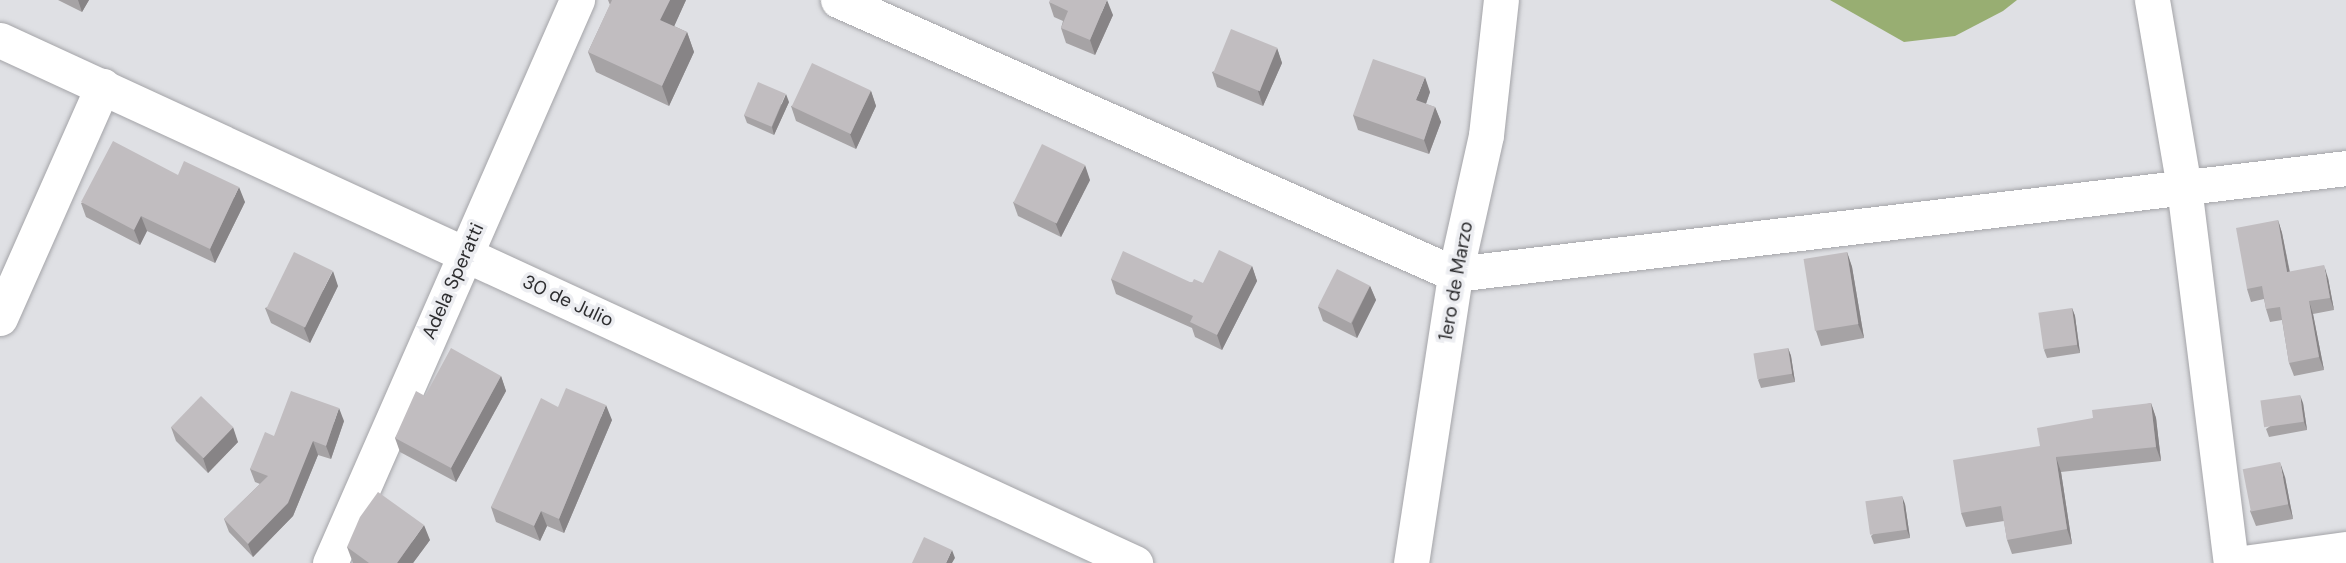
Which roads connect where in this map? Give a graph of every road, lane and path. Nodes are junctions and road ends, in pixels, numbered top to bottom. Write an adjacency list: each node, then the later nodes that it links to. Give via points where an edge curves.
1 (577, 0): 9 (street, Adela Speratti)
2 (838, 0): 10 (street)
3 (1501, 0): 10 (street, 1ero de Marzo, via 1486,135)
4 (2152, 0): 8 (street)
5 (0, 40): 6 (street, 30 de Julio)
6 (103, 86): 9 (street, 30 de Julio); 11 (street)
7 (2346, 168): 8 (street)
8 (2184, 187): 10 (street); 16 (street)
9 (465, 254): 13 (street, 30 de Julio); 14 (street, Adela Speratti)
10 (1455, 274): 15 (street, 1ero de Marzo)
11 (0, 318)
12 (2346, 549): 17 (street)
13 (1126, 561)
14 (330, 563)
15 (1411, 563)
16 (2231, 563)
17 (2244, 563)

